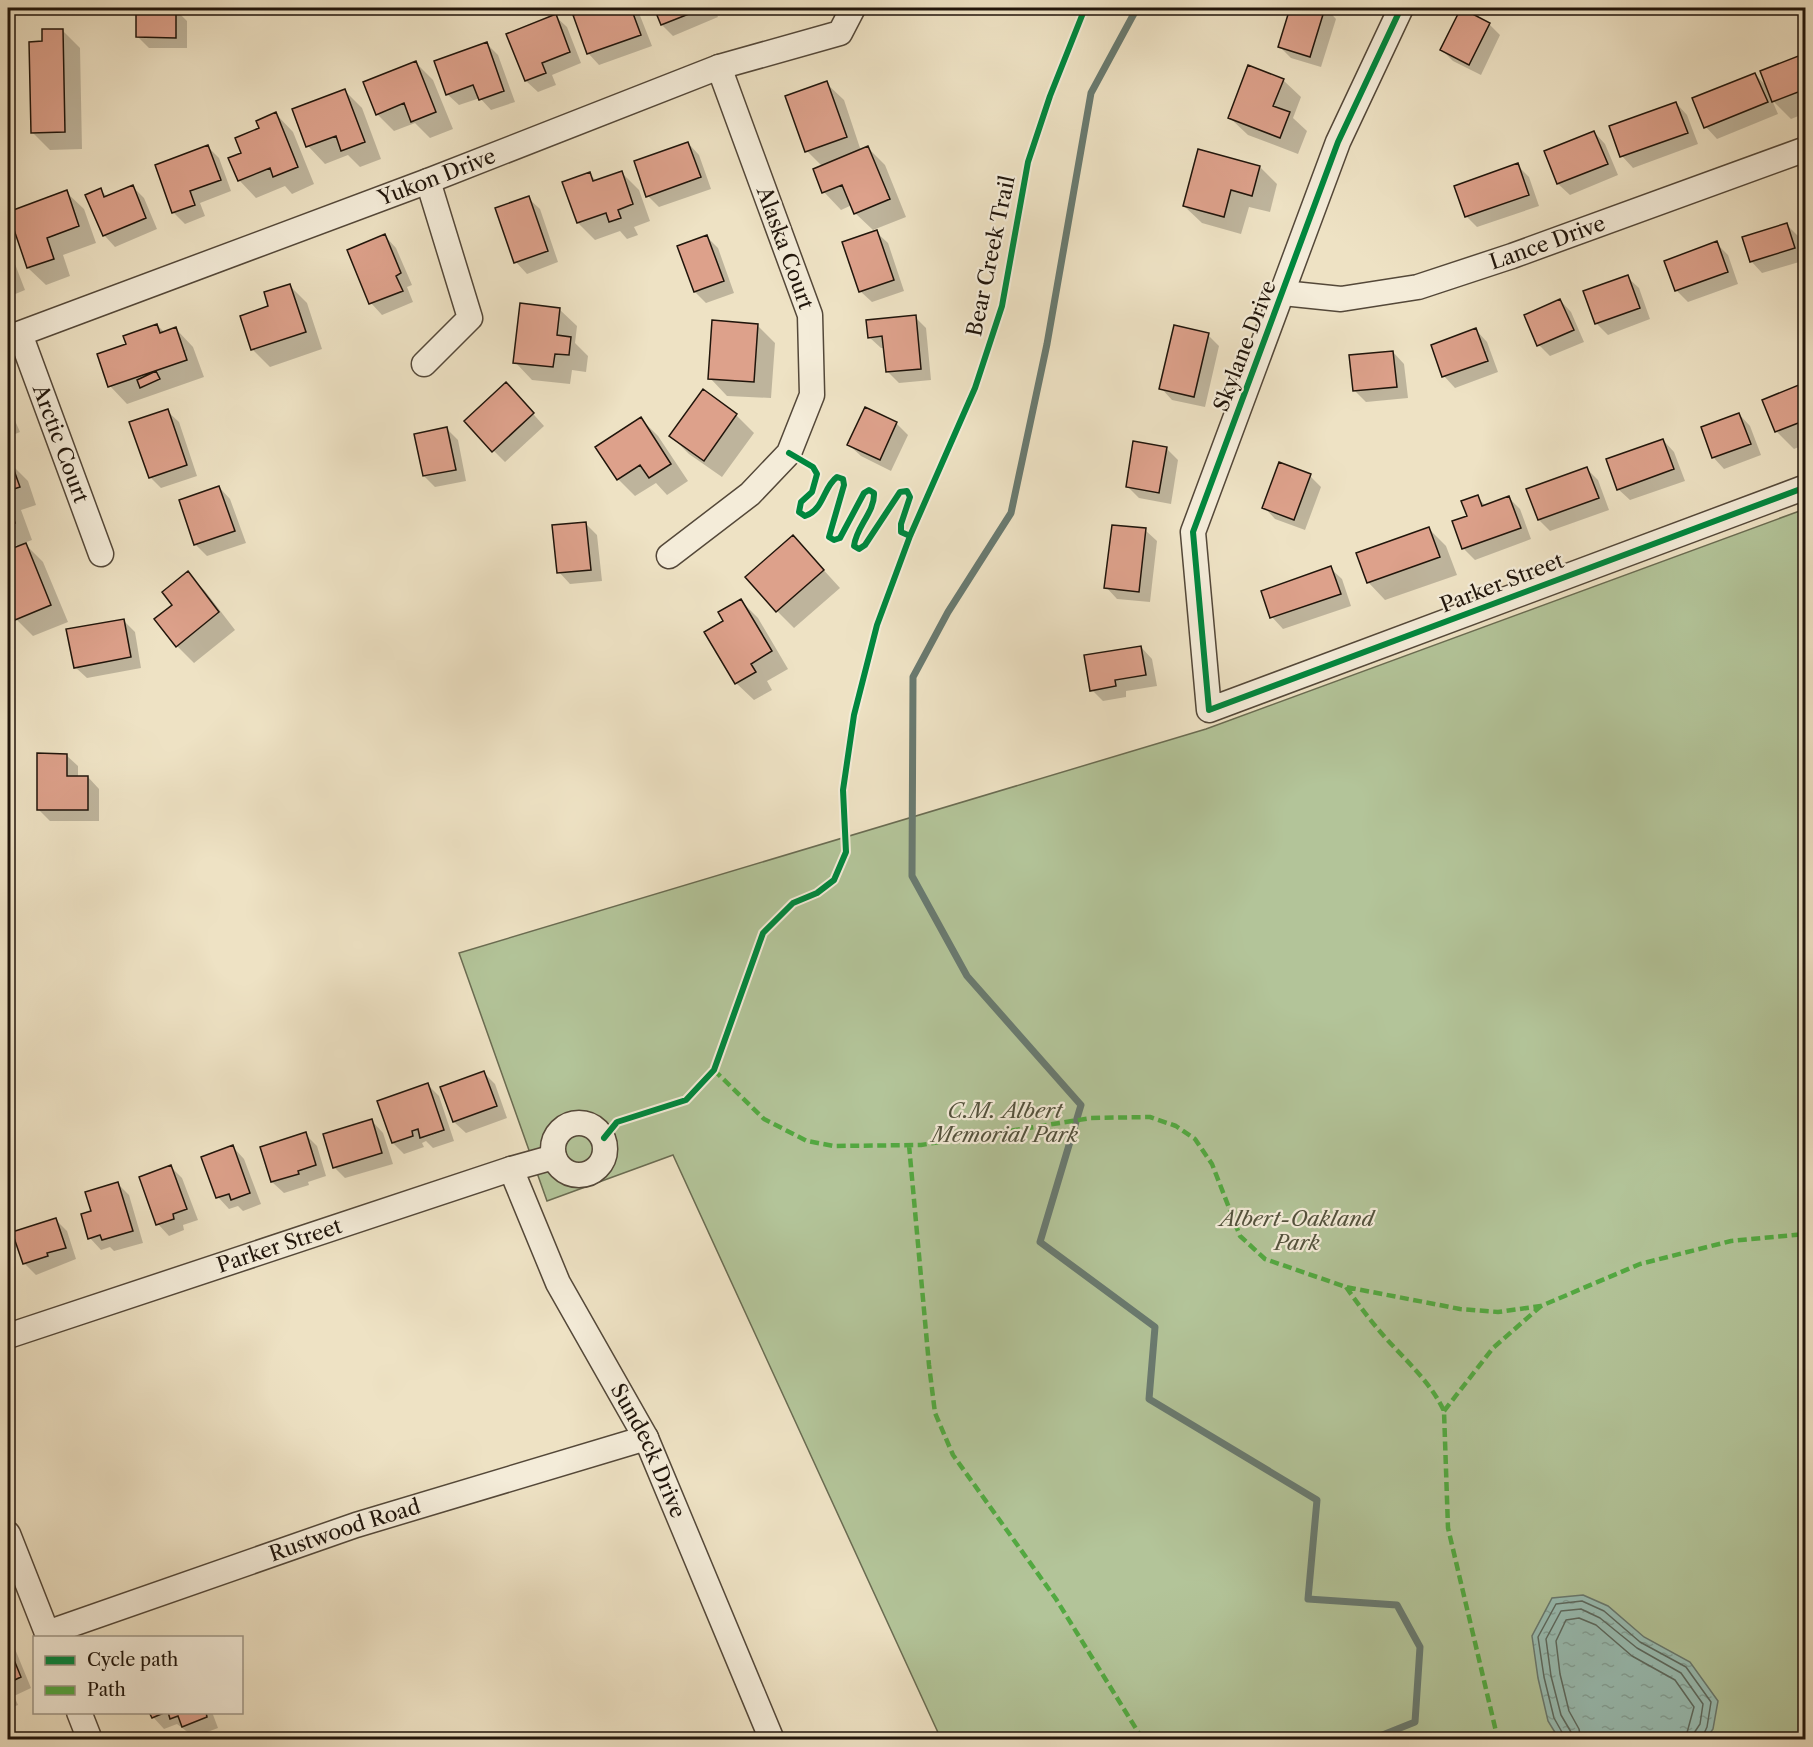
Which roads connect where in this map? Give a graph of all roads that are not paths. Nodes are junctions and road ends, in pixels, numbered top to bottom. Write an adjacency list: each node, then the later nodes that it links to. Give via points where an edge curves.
1 (853, 8): 3 (street, Yukon Drive, via 840,33)
2 (1401, 8): 6 (street, Skylane Drive, via 1338,142)
3 (719, 67): 5 (street, Yukon Drive); 11 (street, Alaska Court, via 810,315 812,394 789,453 750,494)
4 (1806, 149): 6 (street, Lance Drive, via 1418,287 1341,299)
5 (428, 181): 7 (street, Yukon Drive); 8 (street, via 470,318)
6 (1283, 293): 12 (street, Skylane Drive, via 1193,532)
7 (14, 336): 10 (street, Arctic Court)
8 (424, 364)
9 (1806, 487): 12 (street, Parker Street)
10 (101, 554)
11 (669, 556)
12 (1209, 710)
13 (554, 1157): 14 (street, Parker Street)
14 (511, 1169): 15 (street, Parker Street); 16 (street, Sundeck Drive, via 558,1283)
15 (8, 1336)
16 (646, 1438): 18 (street, Rustwood Road, via 356,1526); 21 (street, Sundeck Drive)
17 (8, 1534): 18 (street)
18 (48, 1635)
19 (79, 1714): 20 (street)
20 (90, 1740)
21 (772, 1740)

